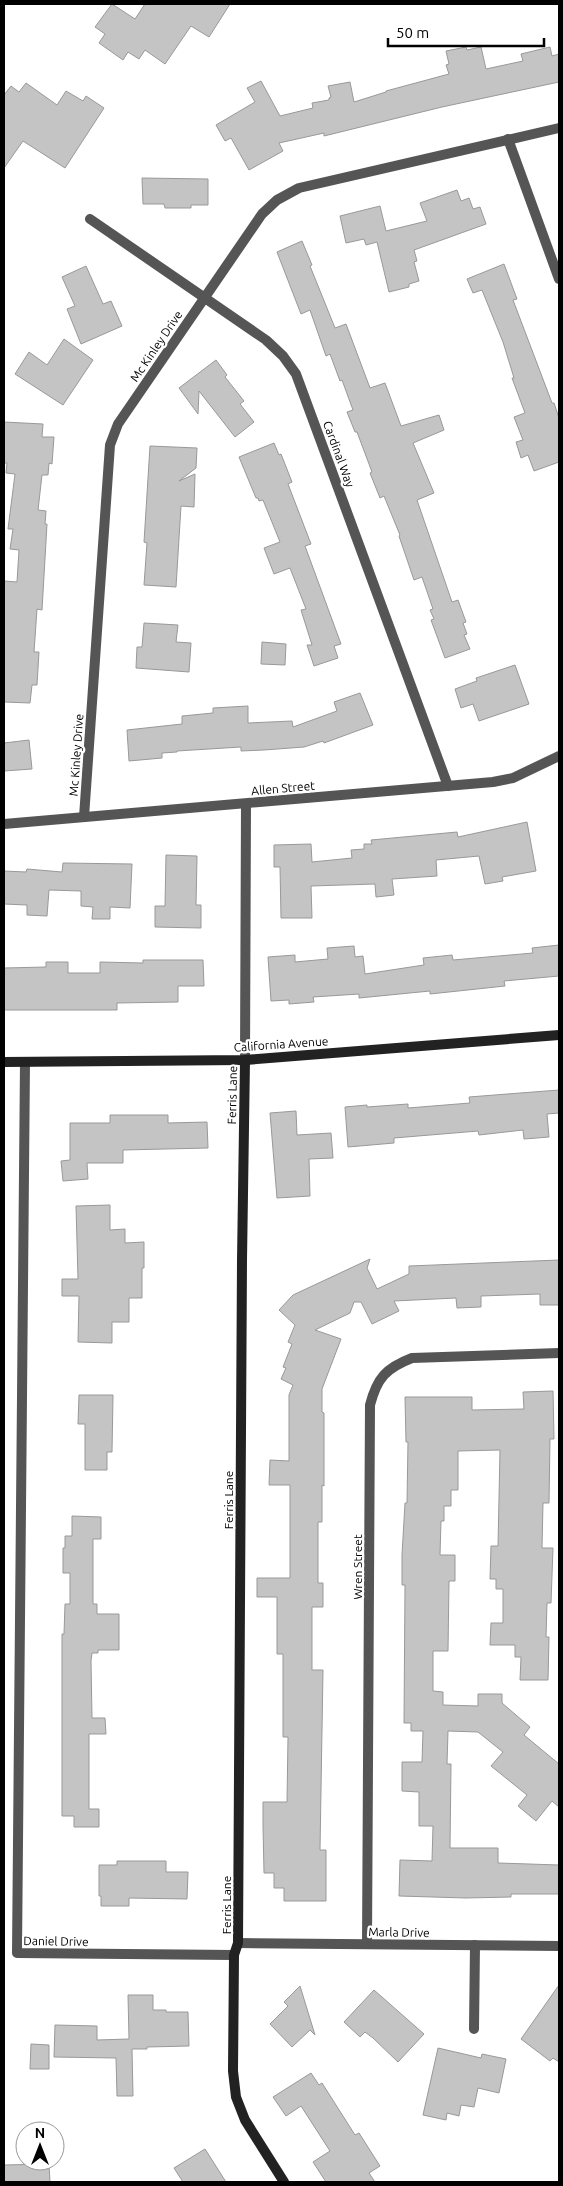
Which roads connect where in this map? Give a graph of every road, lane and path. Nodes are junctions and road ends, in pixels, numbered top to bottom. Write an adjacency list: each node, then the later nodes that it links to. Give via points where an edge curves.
1 (559, 128): 2 (street, Mc Kinley Drive)
2 (508, 140): 4 (street); 5 (street, Mc Kinley Drive, via 299,188 277,200 262,214)
3 (90, 219): 5 (street, Cardinal Way)
4 (559, 279)
5 (204, 298): 7 (street, Cardinal Way, via 266,340 296,374); 9 (street, Mc Kinley Drive, via 118,424 110,445)
6 (559, 756): 7 (street, Allen Street, via 513,778)
7 (448, 786): 8 (street, Allen Street)
8 (246, 804): 9 (street, Allen Street); 12 (street, Ferris Lane)
9 (84, 817): 10 (street, Allen Street)
10 (4, 824)
11 (559, 1034): 12 (street, California Avenue)
12 (245, 1060): 14 (street, California Avenue); 16 (street, Ferris Lane)
13 (4, 1062): 14 (street, California Avenue)
14 (26, 1062): 20 (street, Daniel Drive, via 17,1953)
15 (559, 1353): 17 (street, Wren Street, via 412,1358 383,1374 374,1389 370,1415)
16 (238, 1943): 17 (street, Marla Drive); 20 (street, Ferris Lane)
17 (367, 1944): 18 (street, Marla Drive)
18 (475, 1945): 19 (street, Marla Drive); 21 (street)
19 (559, 1946)
20 (234, 1955): 22 (street, Ferris Lane, via 233,2071 236,2097 245,2120)
21 (474, 2029)
22 (284, 2182)

